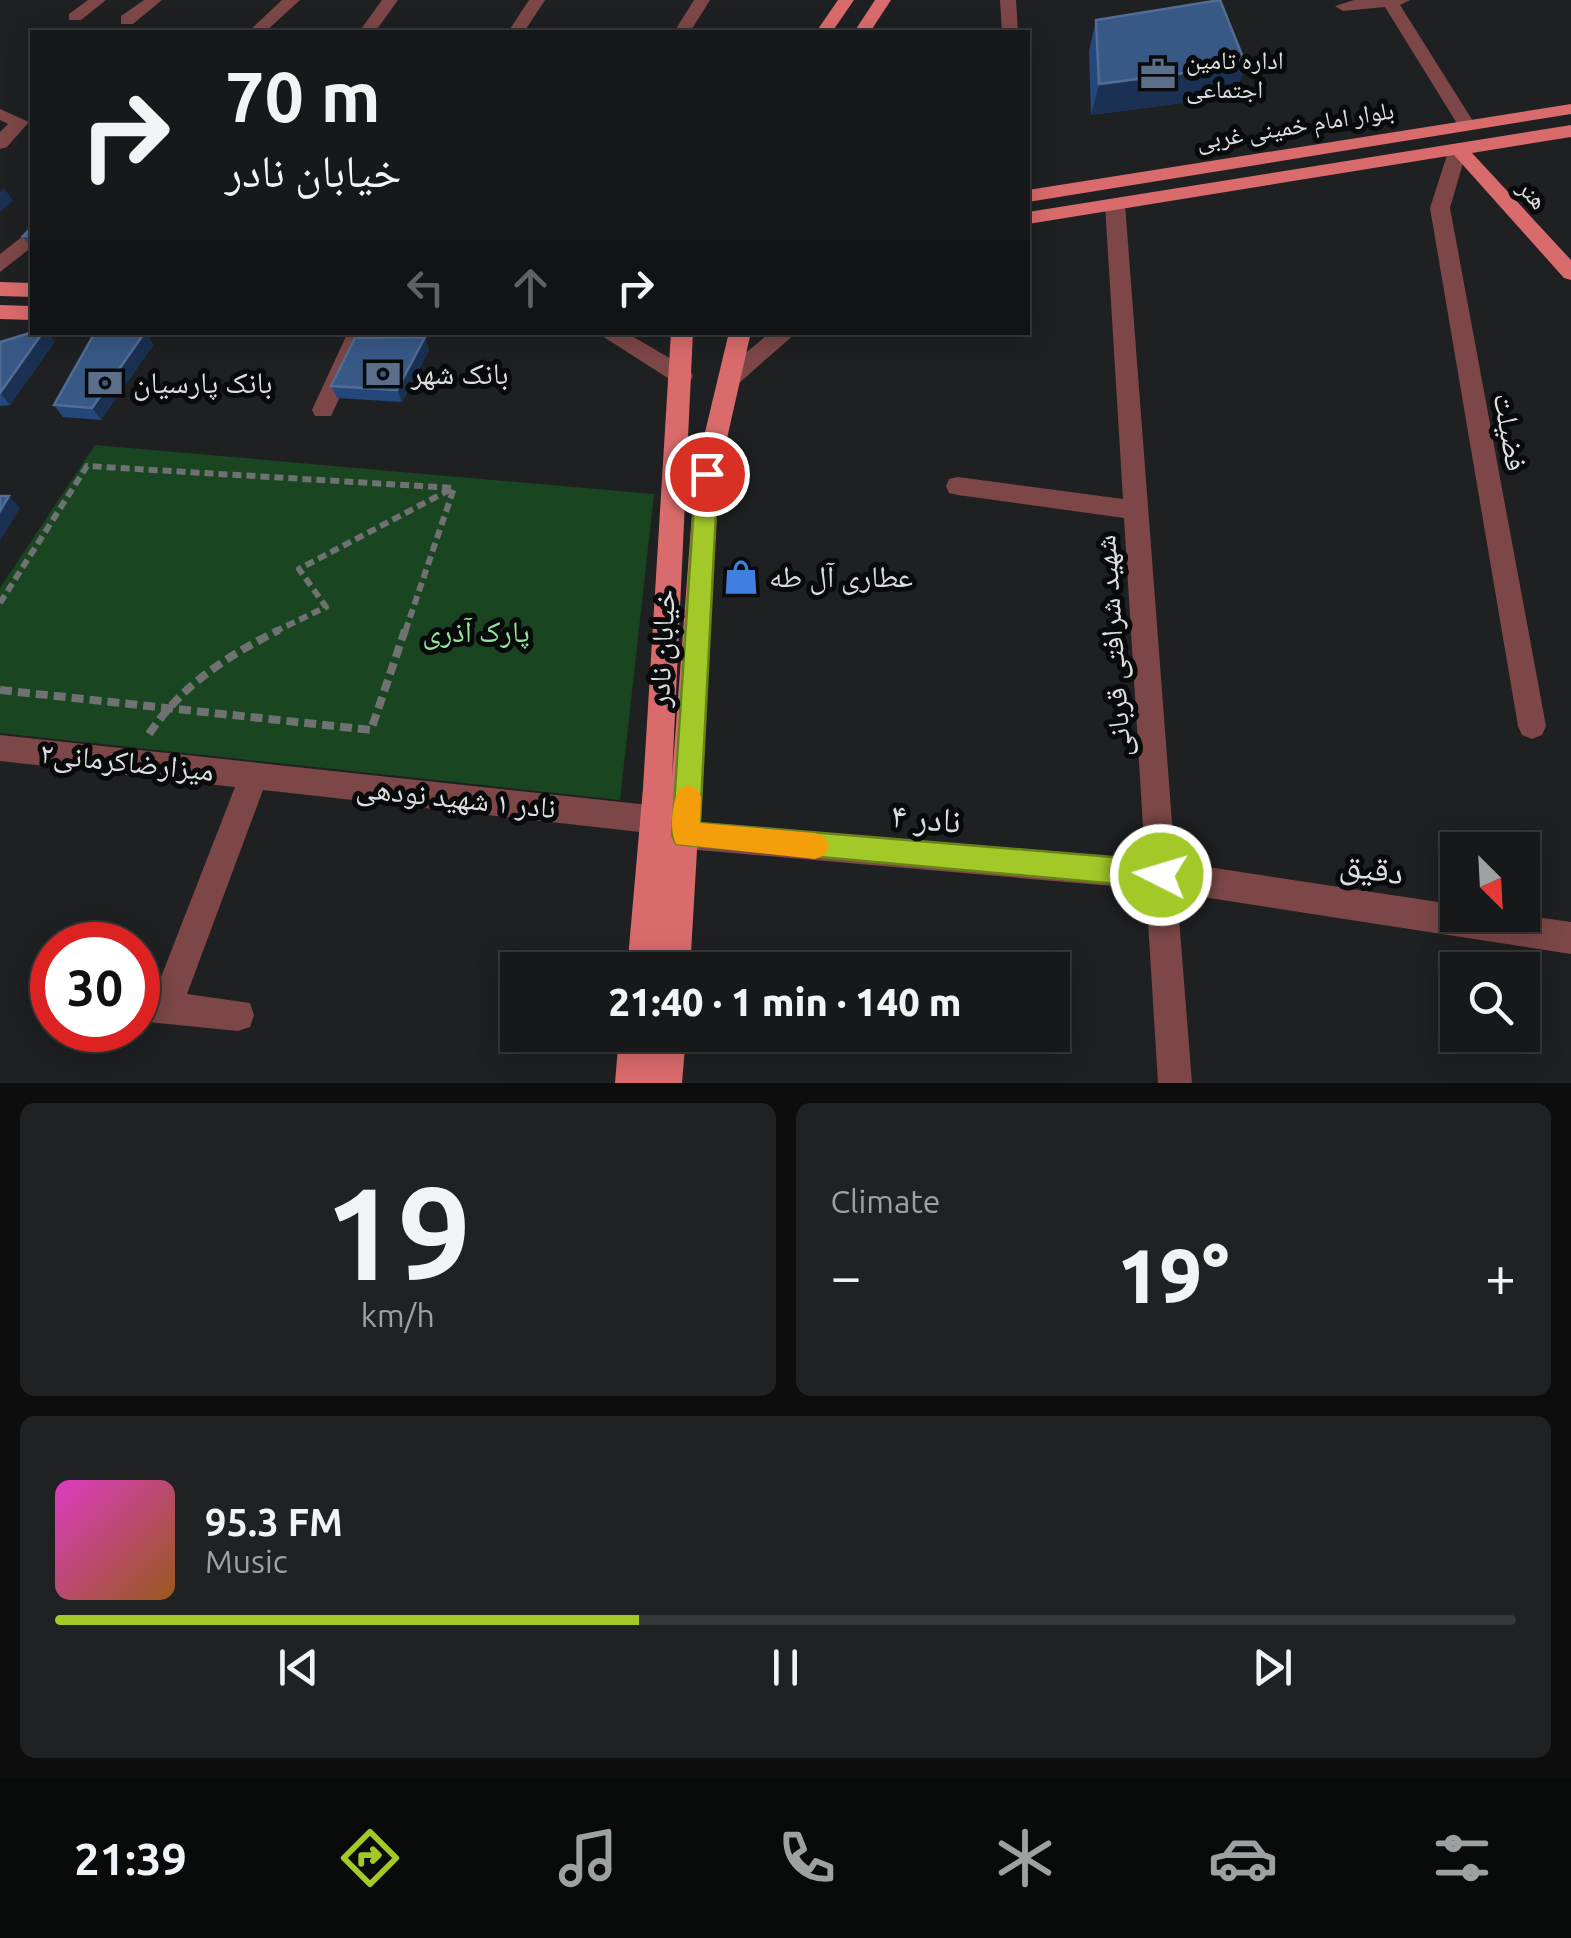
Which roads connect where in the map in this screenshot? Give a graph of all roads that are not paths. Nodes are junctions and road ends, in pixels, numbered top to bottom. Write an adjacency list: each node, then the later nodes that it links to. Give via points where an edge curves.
1 (98, 0): 12 (street)
2 (154, 0): 13 (street)
3 (292, 0): 14 (street)
4 (390, 0): 15 (street)
5 (537, 0): 16 (street)
6 (702, 0): 17 (street)
7 (846, 0): 18 (main road)
8 (883, 0): 19 (main road)
9 (1008, 0): 20 (street)
10 (1394, 1): 11 (street); 23 (street)
11 (1342, 6)
12 (75, 16)
13 (127, 20)
14 (258, 30)
15 (368, 30)
16 (517, 30)
17 (683, 30)
18 (825, 30)
19 (863, 30)
20 (1010, 30)
21 (1571, 109): 23 (main road, بلوار امام خمینی غربی)
22 (0, 114): 25 (street, via 20,122)
23 (1467, 126): 27 (main road, بلوار امام خمینی غربی)
24 (1571, 131): 26 (main road, بلوار امام خمینی غربی)
25 (0, 143)
26 (1458, 149): 28 (main road, بلوار امام خمینی غربی); 32 (main road, هنر); 47 (street, فضیلت, via 1440,208)
27 (1030, 196)
28 (1115, 204): 29 (main road, بلوار امام خمینی غربی); 46 (street, شهید شرافتی قربانی)
29 (1030, 218)
30 (30, 238): 31 (street)
31 (0, 265)
32 (1571, 273)
33 (0, 289): 34 (main road)
34 (30, 290)
35 (0, 312): 36 (main road)
36 (30, 312)
37 (357, 335): 44 (street)
38 (611, 335): 42 (street)
39 (682, 335): 42 (main road, خیابان نادر)
40 (739, 335): 43 (main road, خیابان نادر)
41 (782, 335): 43 (street)
42 (682, 376): 50 (main road, خیابان نادر)
43 (730, 378): 51 (main road, خیابان نادر, via 707,474)
44 (323, 410)
45 (958, 486): 46 (street)
46 (1136, 510): 52 (street, شهید شرافتی قربانی)
47 (1532, 726)
48 (0, 748): 49 (street, میزارضاکرمانی۲)
49 (254, 776): 50 (street, نادر ۱ شهید نودهی); 56 (street)
50 (658, 820): 54 (main road, خیابان نادر)
51 (686, 835): 52 (street, نادر ۴); 55 (main road, خیابان نادر)
52 (1161, 875): 53 (street, دقیق); 63 (street, شهید شرافتی قربانی)
53 (1571, 938)
54 (645, 952)
55 (676, 952)
56 (160, 988)
57 (160, 1007): 58 (street)
58 (238, 1015)
59 (635, 1052): 61 (main road)
60 (668, 1052): 62 (main road)
61 (632, 1083)
62 (665, 1083)
63 (1175, 1083)

